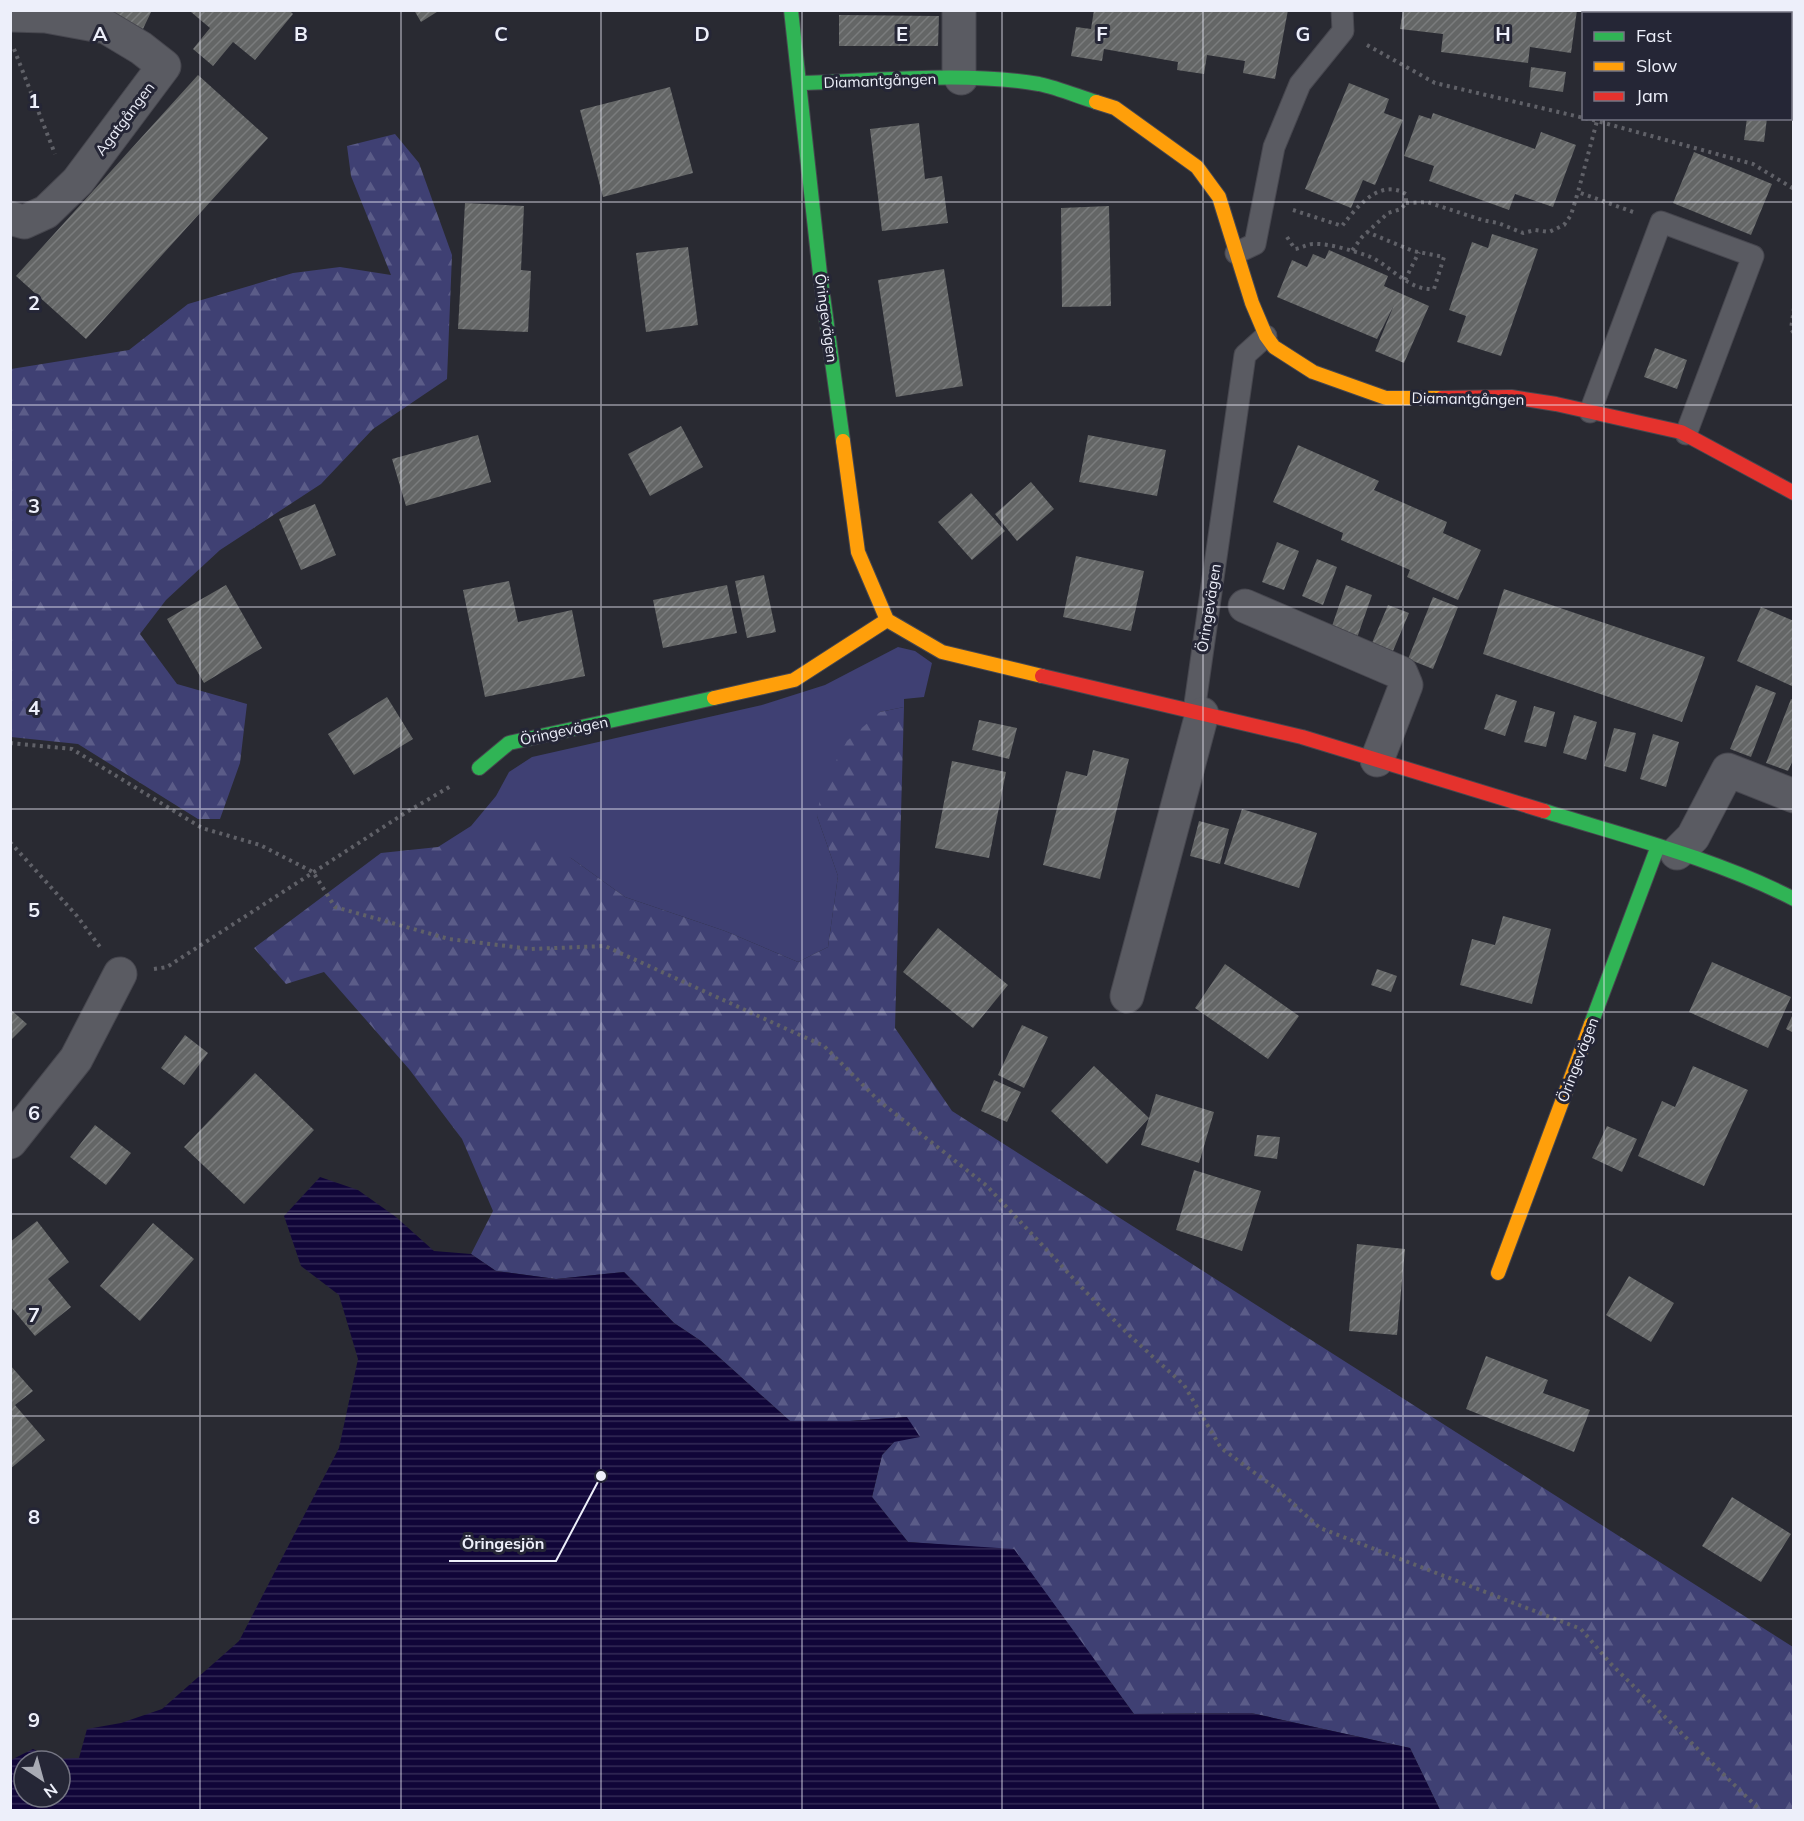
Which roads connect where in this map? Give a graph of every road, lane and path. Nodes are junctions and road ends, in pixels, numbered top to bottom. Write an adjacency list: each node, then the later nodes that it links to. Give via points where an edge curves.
1 (791, 10): 7 (street, Öringevägen)
2 (958, 10): 6 (street, Diamantgången)
3 (10, 15): 11 (street, Agatgången, via 46,15 106,27 164,66)
4 (1343, 21): 8 (path, via 1435,83); 14 (lane, via 1300,84 1274,147)
5 (10, 40): 11 (path, via 63,172)
6 (961, 78): 7 (street, Diamantgången); 22 (street, Diamantgången, via 1042,85 1115,108 1197,168 1219,197)
7 (799, 83): 31 (street, Öringevägen, via 820,274 858,552)
8 (1582, 118)
9 (1593, 120): 10 (path)
10 (1597, 121): 12 (path, via 1753,164); 13 (path)
11 (78, 181): 16 (street, Agatgången, via 46,212 24,222)
12 (1794, 189)
13 (1578, 192): 15 (path, via 1572,215 1564,225 1549,232 1523,233 1426,202); 17 (path)
14 (1264, 200): 15 (path, via 1342,226 1361,202 1386,189 1406,194); 22 (lane, via 1255,244)
15 (1406, 203): 18 (path)
16 (10, 218)
17 (1661, 222): 27 (lane); 28 (lane, via 1753,256)
18 (1367, 231): 20 (path); 21 (path)
19 (1285, 234): 20 (path, via 1295,249 1311,244)
20 (1351, 252): 23 (path, via 1368,256)
21 (1419, 252): 23 (path); 23 (path, via 1444,257 1434,289 1422,290)
22 (1236, 253): 26 (street, Diamantgången)
23 (1405, 280)
24 (1794, 308): 25 (path)
25 (1794, 333)
26 (1266, 336): 27 (street, Diamantgången, via 1274,347 1313,372 1386,398 1512,397); 32 (lane, Öringevägen, via 1245,355)
27 (1590, 412): 28 (street, Diamantgången)
28 (1686, 434): 29 (street, Diamantgången)
29 (1794, 493)
30 (1245, 606): 34 (street, via 1401,673 1406,685)
31 (887, 620): 32 (street, via 942,652); 35 (street, Öringevägen, via 794,680 509,743)
32 (1198, 712): 34 (street); 42 (street, Öringevägen)
33 (10, 743): 39 (path, via 72,749 202,828 260,845)
34 (1377, 760): 38 (street)
35 (479, 768): 39 (path)
36 (1794, 796): 38 (street, Öringevägen, via 1728,770 1693,837)
37 (10, 842): 41 (path, via 77,916)
38 (1668, 850): 40 (street, via 1757,880); 44 (street, Öringevägen)
39 (313, 872): 41 (path, via 167,967); 45 (path, via 335,907 449,939 531,949 606,946 824,1047 879,1101 987,1186 1086,1292 1184,1384 1221,1448 1278,1490 1320,1528 1581,1629 1611,1664)
40 (1794, 898)
41 (120, 974): 43 (street, via 76,1059)
42 (1128, 996)
43 (12, 1136)
44 (1498, 1273)
45 (1760, 1810)

